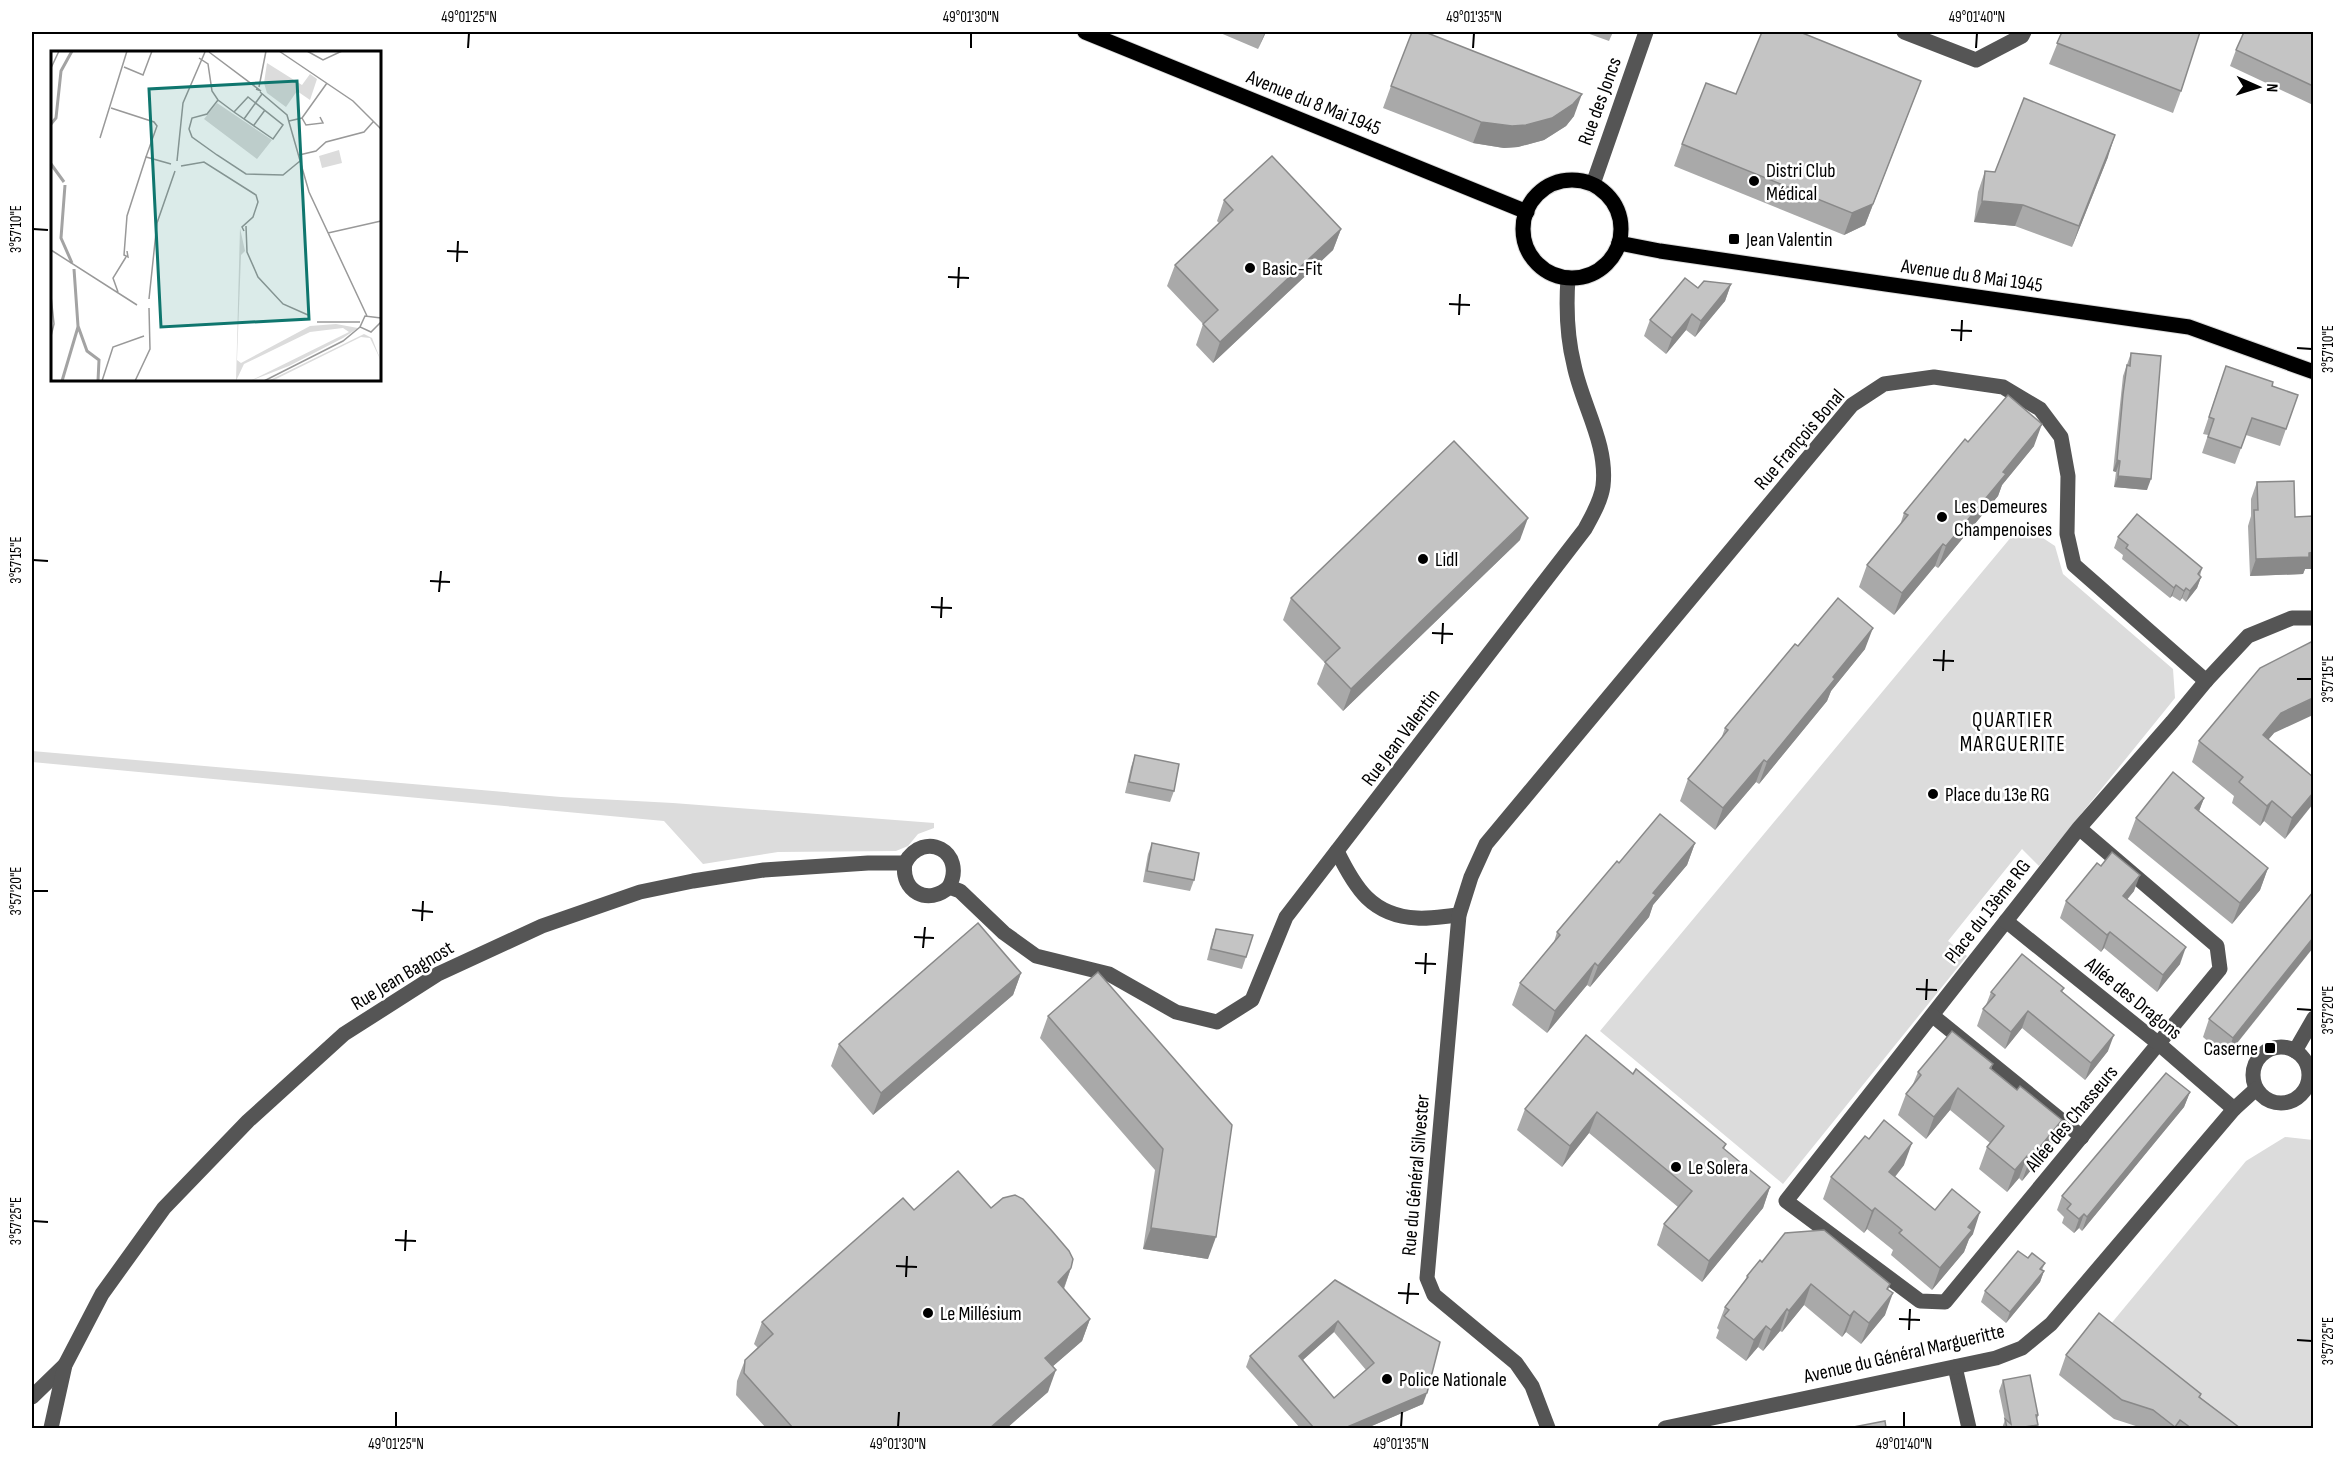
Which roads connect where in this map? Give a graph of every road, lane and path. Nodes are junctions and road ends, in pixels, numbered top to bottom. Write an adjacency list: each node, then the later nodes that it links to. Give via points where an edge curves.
1 (1085, 32): 6 (main road, Avenue du 8 Mai 1945)
2 (1646, 32): 5 (street, Rue des Joncs)
3 (1904, 32): 4 (street, via 1976,60)
4 (2024, 32)
5 (1593, 184): 6 (main road, via 1557,182 1535,197); 7 (main road, via 1615,205 1620,217)
6 (1527, 212): 8 (main road, via 1523,233 1531,256 1548,272)
7 (1620, 243): 8 (main road, via 1606,265 1596,272); 9 (main road, Avenue du 8 Mai 1945, via 2189,327)
8 (1568, 278): 13 (street, Rue Jean Valentin, via 1567,325 1574,366 1602,456 1603,487 1596,510)
9 (2313, 372)
10 (2313, 618): 11 (street, via 2292,618 2248,636)
11 (2206, 681): 12 (street, Place du 13ème RG); 16 (street, Rue François Bonal, via 2074,565 2067,534 2068,476 2061,437 2040,409 2003,387 1934,377 1884,384 1852,405 1486,844)
12 (2079, 828): 17 (street, Place du 13ème RG); 20 (street, Allée des Chasseurs, via 2217,946 2220,969)
13 (1337, 851): 15 (street, Rue Jean Valentin, via 1286,917 1252,1000 1217,1022 1176,1012 1109,974 1036,956 1004,933 960,891); 16 (street, via 1352,882 1379,909 1416,918)
14 (905, 863): 15 (street, via 906,881 917,894 934,896); 15 (street, via 916,849 925,846 942,850 949,855 954,870); 27 (street, Rue Jean Bagnost, via 764,870 640,892 542,926 438,974 344,1034 248,1121 179,1192 102,1294)
15 (950, 887)
16 (1459, 915): 31 (street, Rue du Général Silvester, via 1427,1278 1434,1295 1516,1364 1532,1386)
17 (2006, 921): 18 (street, Place du 13ème RG); 20 (street, Allée des Dragons)
18 (1933, 1016): 25 (street); 26 (street, Place du 13ème RG)
19 (2313, 1018): 21 (street)
20 (2159, 1044): 24 (street, Allée des Dragons); 25 (street, Allée des Chasseurs)
21 (2295, 1051): 22 (street, via 2271,1048 2261,1055 2254,1065); 23 (street, via 2308,1068)
22 (2256, 1089): 23 (street, via 2266,1099 2280,1103); 24 (street, Avenue du Général Margueritte)
23 (2309, 1093)
24 (2234, 1109): 28 (street, Avenue du Général Margueritte, via 2051,1324 2022,1348)
25 (2082, 1137): 26 (street, Allée des Chasseurs, via 1945,1302 1920,1301)
26 (1786, 1201)
27 (64, 1365): 29 (street, Rue Jean Bagnost); 30 (street, Rue Jean Bagnost)
28 (1955, 1366): 32 (street, Avenue du Général Margueritte); 33 (street)
29 (32, 1396)
30 (51, 1428)
31 (1548, 1428)
32 (1665, 1428)
33 (1969, 1428)

